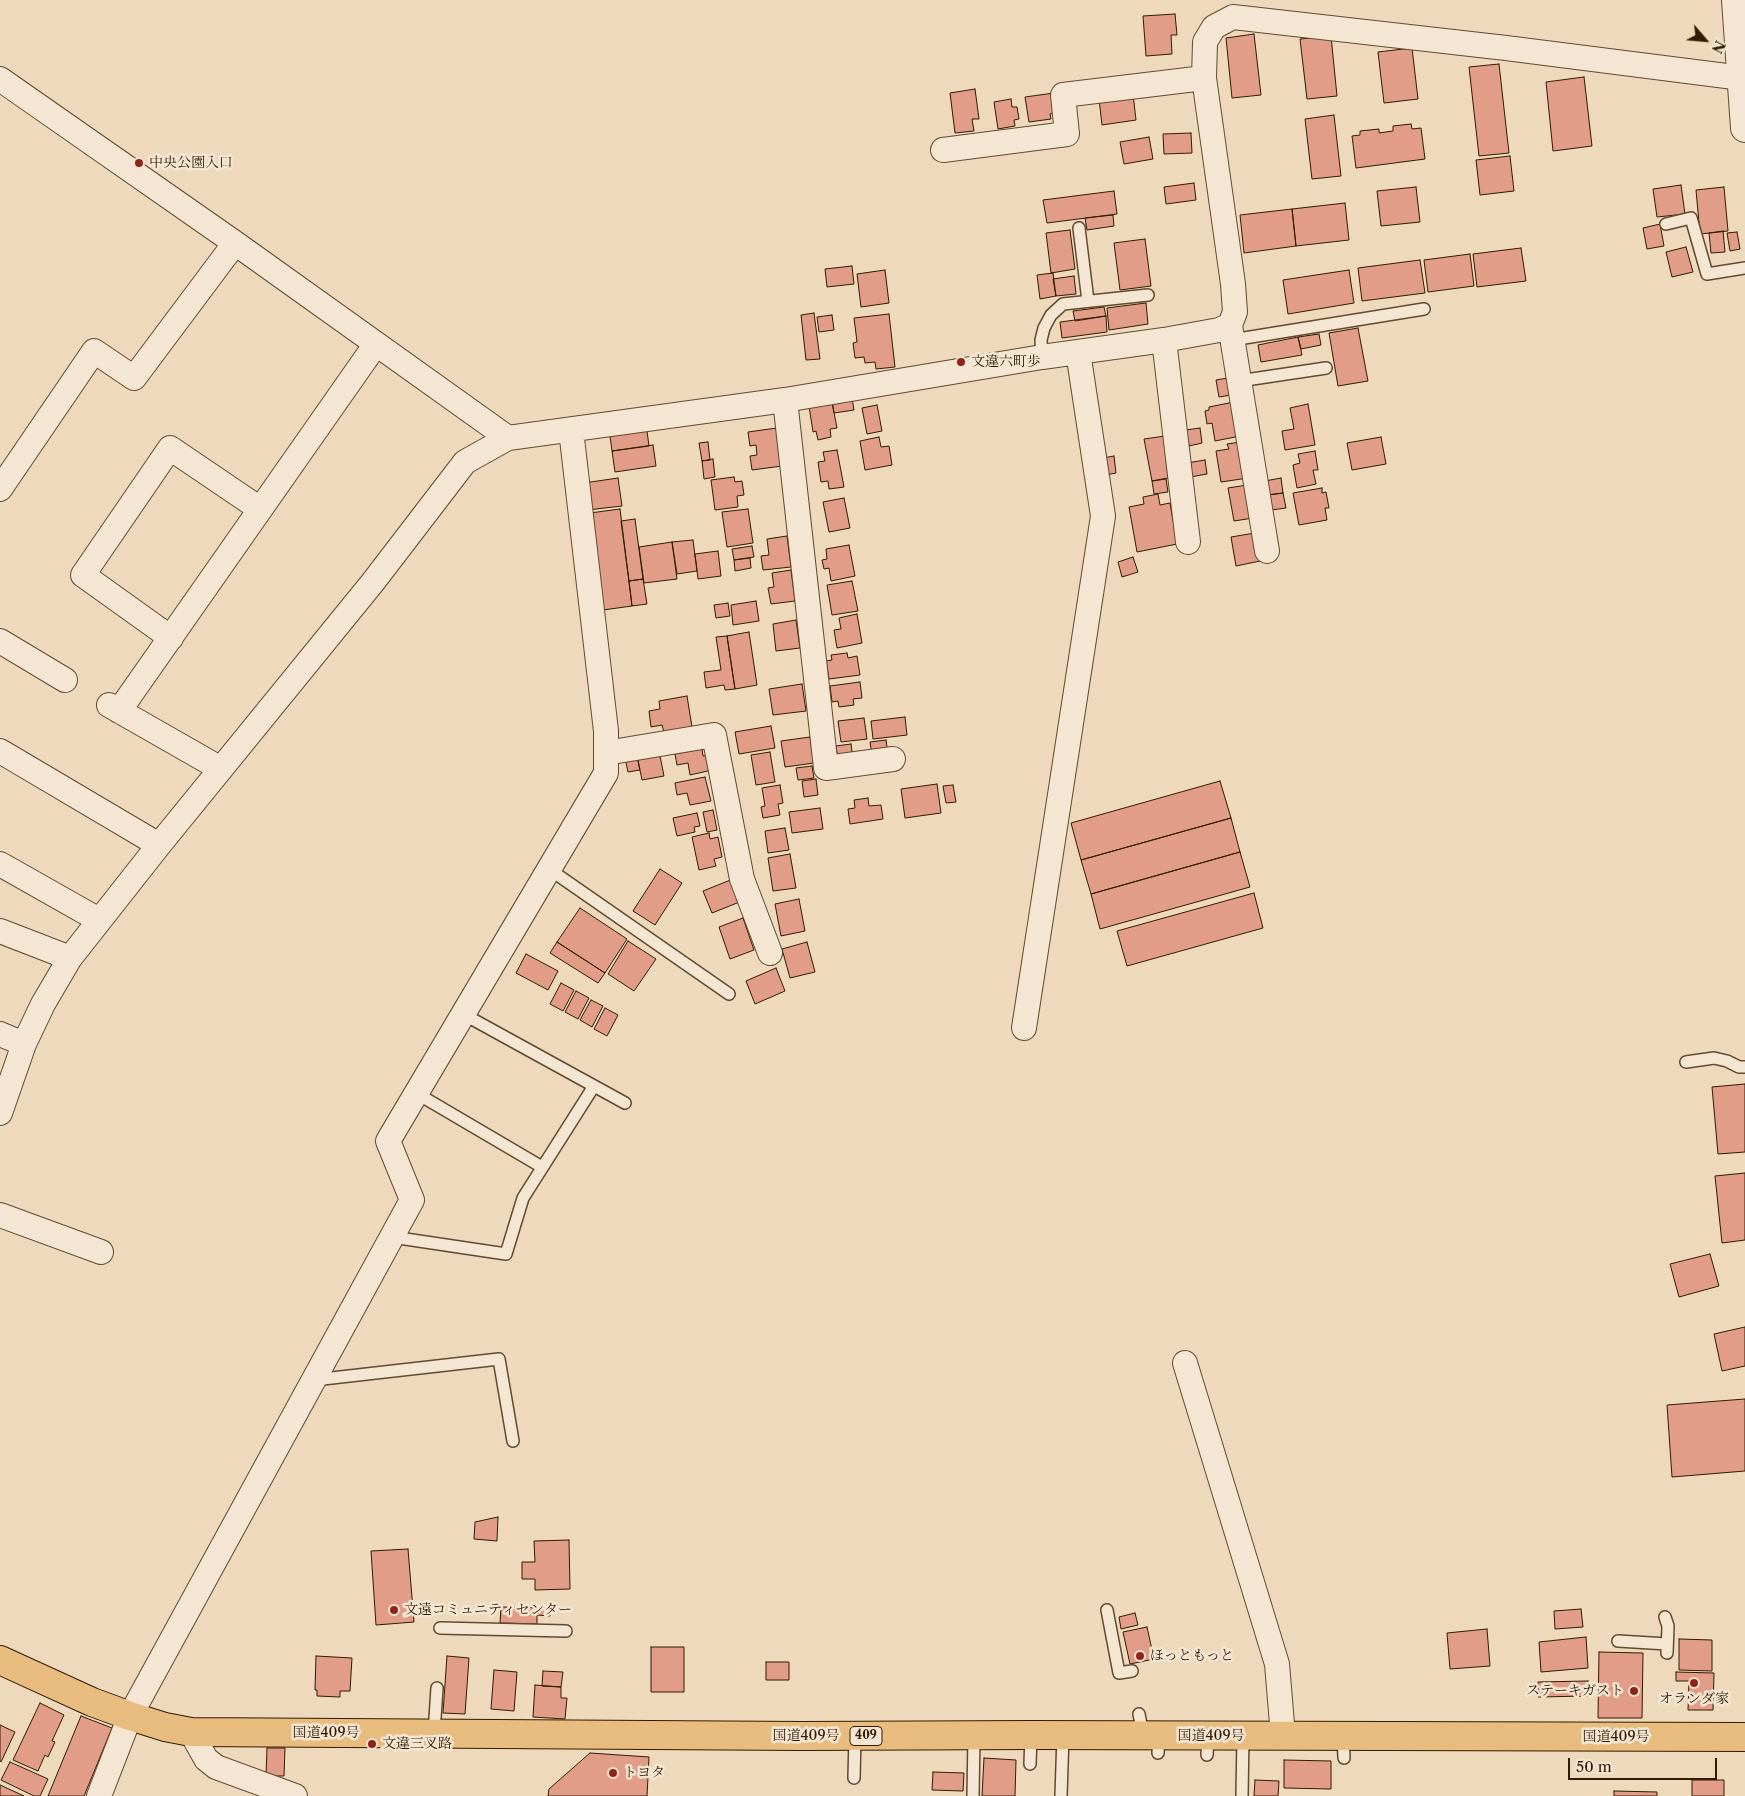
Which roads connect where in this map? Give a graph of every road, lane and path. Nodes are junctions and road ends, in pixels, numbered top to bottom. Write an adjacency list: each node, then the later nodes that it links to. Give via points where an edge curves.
1 (1736, 0): 4 (street)
2 (1204, 78): 4 (street, via 1205,42 1214,27 1232,17 1506,48); 6 (street, via 1063,95 1068,134); 14 (street, via 1236,312)
3 (0, 79): 9 (street)
4 (1743, 92): 5 (street)
5 (1745, 128)
6 (943, 150)
7 (1666, 224): 10 (lane, via 1691,218 1707,274)
8 (1079, 228): 12 (lane)
9 (235, 243): 16 (street); 24 (street, via 134,378 94,351)
10 (1745, 268)
11 (1148, 295): 12 (lane)
12 (1088, 301): 18 (lane, via 1063,304 1051,315 1041,340)
13 (1424, 309): 14 (lane)
14 (1231, 332): 15 (street, via 1219,330); 20 (street)
15 (1164, 340): 17 (street); 26 (street)
16 (376, 344): 23 (street); 25 (street)
17 (1078, 352): 18 (street); 44 (street, via 1103,516)
18 (1042, 357): 21 (street)
19 (1326, 368): 20 (lane)
20 (1239, 381): 27 (street)
21 (785, 400): 22 (street); 33 (street, via 826,768)
22 (571, 430): 23 (street); 32 (street)
23 (508, 438): 34 (street, via 466,462)
24 (0, 490)
25 (260, 509): 28 (street); 28 (street, via 170,448 164,456 83,575)
26 (1188, 542)
27 (1267, 551)
28 (170, 638): 34 (street, via 114,708)
29 (0, 641): 30 (street)
30 (65, 680)
31 (0, 751): 35 (street)
32 (606, 753): 37 (street, via 606,773); 40 (street, via 714,735 742,878)
33 (893, 759)
34 (221, 769): 35 (street)
35 (159, 845): 38 (street)
36 (0, 864): 38 (street)
37 (549, 869): 42 (lane); 43 (street)
38 (99, 920): 41 (street)
39 (0, 931): 41 (street)
40 (770, 952)
41 (70, 958): 46 (street)
42 (729, 994)
43 (463, 1014): 49 (lane); 50 (street)
44 (1024, 1028)
45 (0, 1034): 46 (street)
46 (24, 1044): 52 (street)
47 (1686, 1062): 48 (lane, via 1714,1058)
48 (1745, 1067)
49 (594, 1086): 51 (lane); 53 (lane)
50 (416, 1093): 53 (lane); 55 (street, via 388,1141 412,1200)
51 (625, 1103)
52 (0, 1113)
53 (542, 1167): 55 (lane, via 523,1198 506,1254)
54 (0, 1215): 56 (street)
55 (392, 1237): 58 (street)
56 (101, 1252)
57 (1185, 1363): 76 (street, via 1277,1664)
58 (314, 1380): 59 (lane, via 499,1359); 68 (street)
59 (513, 1441)
60 (1107, 1610): 66 (lane, via 1118,1674)
61 (1665, 1617): 64 (lane, via 1667,1649)
62 (440, 1628): 63 (lane)
63 (566, 1631)
64 (1618, 1641)
65 (0, 1660): 68 (highway, 国道409号 / 409)
66 (1132, 1671)
67 (437, 1688): 70 (lane)
68 (130, 1716): 69 (highway, 国道409号 / 409); 80 (street)
69 (191, 1732): 70 (highway, 国道409号 / 409); 81 (street, via 206,1759 216,1767)
70 (434, 1733): 73 (highway, 国道409号 / 409)
71 (1030, 1735): 72 (highway, 国道409号 / 409); 74 (highway, 国道409号 / 409); 78 (lane)
72 (1063, 1735): 75 (highway, 国道409号 / 409, via 1096,1742 1150,1735 1208,1745); 83 (lane)
73 (855, 1736): 74 (highway, 国道409号 / 409); 79 (lane)
74 (974, 1736): 82 (lane)
75 (1243, 1736): 76 (highway, 国道409号 / 409); 84 (lane)
76 (1283, 1736): 77 (highway, 国道409号 / 409, via 1344,1747 1664,1733)
77 (1745, 1737)
78 (1030, 1764)
79 (854, 1778)
80 (98, 1796)
81 (295, 1796)
82 (973, 1796)
83 (1061, 1796)
84 (1242, 1796)

